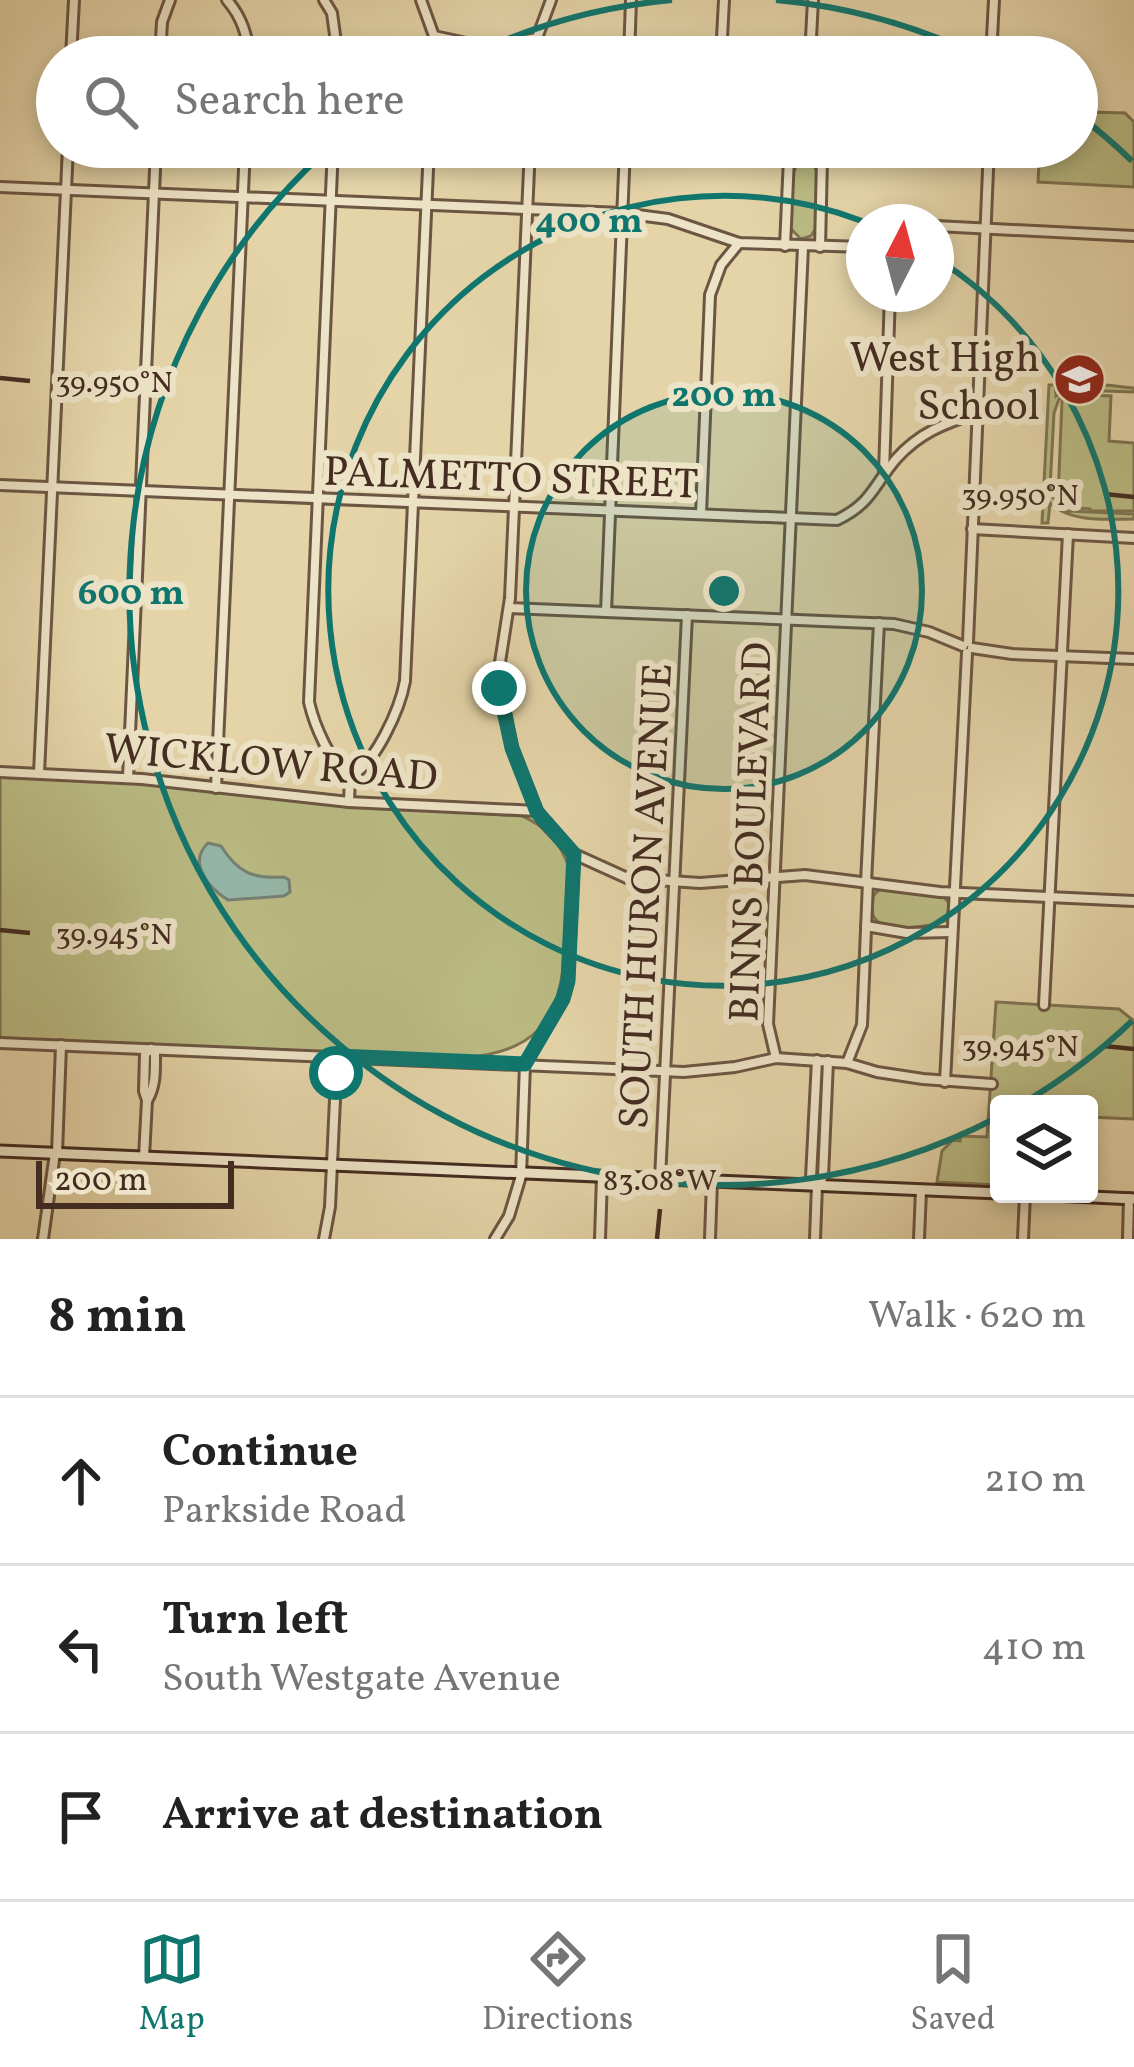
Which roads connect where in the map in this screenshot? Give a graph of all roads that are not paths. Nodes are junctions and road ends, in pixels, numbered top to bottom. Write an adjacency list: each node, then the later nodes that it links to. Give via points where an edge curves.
1 (74, 0): 11 (street)
2 (170, 0): 12 (street)
3 (227, 0): 13 (street)
4 (324, 0): 14 (street)
5 (421, 0): 15 (street)
6 (551, 0): 16 (street)
7 (631, 0): 17 (street)
8 (724, 0): 18 (street)
9 (813, 0): 19 (street)
10 (994, 0): 20 (street)
11 (72, 36)
12 (161, 36)
13 (245, 36)
14 (336, 36)
15 (434, 36)
16 (538, 36)
17 (631, 36)
18 (723, 36)
19 (811, 36)
20 (992, 36)
21 (67, 168): 32 (street)
22 (155, 168): 33 (street)
23 (244, 168): 34 (street)
24 (332, 168): 35 (street)
25 (428, 168): 36 (street)
26 (529, 168): 37 (street)
27 (624, 168): 38 (street)
28 (789, 168): 43 (street)
29 (822, 168): 46 (street)
30 (988, 168): 40 (street)
31 (0, 187): 32 (street)
32 (66, 190): 33 (street); 51 (street)
33 (154, 194): 34 (street); 52 (street)
34 (242, 197): 35 (street); 53 (street)
35 (331, 201): 36 (street); 54 (street)
36 (426, 206): 37 (street); 55 (street)
37 (527, 209): 38 (street); 56 (street)
38 (622, 213): 42 (street); 57 (street)
39 (954, 227): 40 (street)
40 (985, 228): 41 (street); 48 (street)
41 (1134, 236)
42 (739, 243): 43 (street); 58 (street, via 710,296)
43 (784, 246): 44 (street)
44 (803, 247): 46 (street); 59 (street, BINNS BOULEVARD)
45 (846, 247): 46 (street)
46 (820, 248)
47 (889, 312): 49 (street)
48 (977, 413): 49 (street, PALMETTO STREET, via 919,436); 60 (street)
49 (884, 476): 59 (street, PALMETTO STREET, via 837,520)
50 (0, 485): 51 (street, PALMETTO STREET)
51 (52, 488): 52 (street, PALMETTO STREET); 72 (street)
52 (141, 491): 53 (street, PALMETTO STREET); 74 (street)
53 (229, 495): 54 (street, PALMETTO STREET); 75 (street)
54 (317, 498): 55 (street, PALMETTO STREET); 73 (street, via 309,702)
55 (412, 502): 56 (street, PALMETTO STREET); 73 (street, via 402,699 374,752)
56 (514, 507): 57 (street, PALMETTO STREET); 63 (street)
57 (610, 511): 58 (street, PALMETTO STREET); 64 (street)
58 (701, 514): 59 (street, PALMETTO STREET)
59 (791, 518): 66 (street, BINNS BOULEVARD)
60 (972, 529): 61 (street); 68 (street)
61 (1068, 534): 62 (street); 69 (street)
62 (1134, 538)
63 (509, 608): 64 (street); 77 (street, via 499,688)
64 (606, 612): 65 (street)
65 (687, 615): 66 (street); 80 (street, SOUTH HURON AVENUE)
66 (787, 619): 67 (street); 79 (street, BINNS BOULEVARD)
67 (880, 623): 68 (street); 81 (street)
68 (968, 647): 69 (street); 82 (street)
69 (1062, 656): 70 (street); 83 (street)
70 (1134, 659)
71 (0, 772): 72 (street, WICKLOW ROAD)
72 (39, 773): 74 (street, WICKLOW ROAD)
73 (350, 776): 76 (street)
74 (128, 778): 75 (street, WICKLOW ROAD)
75 (216, 788): 76 (street, WICKLOW ROAD)
76 (349, 802): 77 (street, WICKLOW ROAD)
77 (537, 812): 78 (street)
78 (574, 854): 80 (street, via 627,878); 96 (street, via 568,981)
79 (775, 876): 80 (street); 81 (street); 92 (street, BINNS BOULEVARD, via 768,1024)
80 (675, 881): 97 (street, SOUTH HURON AVENUE)
81 (867, 882): 82 (street); 85 (street)
82 (955, 893): 83 (street); 86 (street)
83 (1050, 897): 84 (street); 87 (street)
84 (1134, 901)
85 (866, 926): 86 (street); 95 (street, via 862,1025)
86 (952, 932): 98 (street)
87 (1044, 1005)
88 (0, 1042): 89 (street)
89 (61, 1045): 90 (street); 101 (street)
90 (151, 1048): 91 (street); 102 (street)
91 (337, 1056): 96 (street); 103 (street)
92 (776, 1058): 93 (street); 97 (street)
93 (817, 1060): 94 (street); 108 (street, BINNS BOULEVARD)
94 (828, 1061): 95 (street); 108 (street, BINNS BOULEVARD)
95 (847, 1063): 98 (street)
96 (525, 1064): 97 (street); 104 (street)
97 (666, 1070): 106 (street, SOUTH HURON AVENUE)
98 (945, 1082): 99 (street)
99 (992, 1084)
100 (0, 1151): 101 (main road)
101 (56, 1153): 102 (main road); 114 (street)
102 (144, 1157): 103 (main road)
103 (331, 1165): 104 (main road); 115 (street)
104 (521, 1173): 105 (main road); 116 (street)
105 (602, 1177): 106 (main road); 117 (street)
106 (660, 1179): 107 (main road)
107 (712, 1181): 108 (main road); 118 (street)
108 (817, 1186): 109 (main road); 119 (street, BINNS BOULEVARD)
109 (921, 1190): 110 (main road); 120 (street)
110 (990, 1193)
111 (1098, 1197): 112 (main road)
112 (1132, 1198): 122 (street)
113 (1026, 1203): 121 (street)
114 (43, 1239)
115 (324, 1239)
116 (495, 1239)
117 (600, 1239)
118 (710, 1239)
119 (814, 1239)
120 (919, 1239)
121 (1023, 1239)
122 (1128, 1239)

